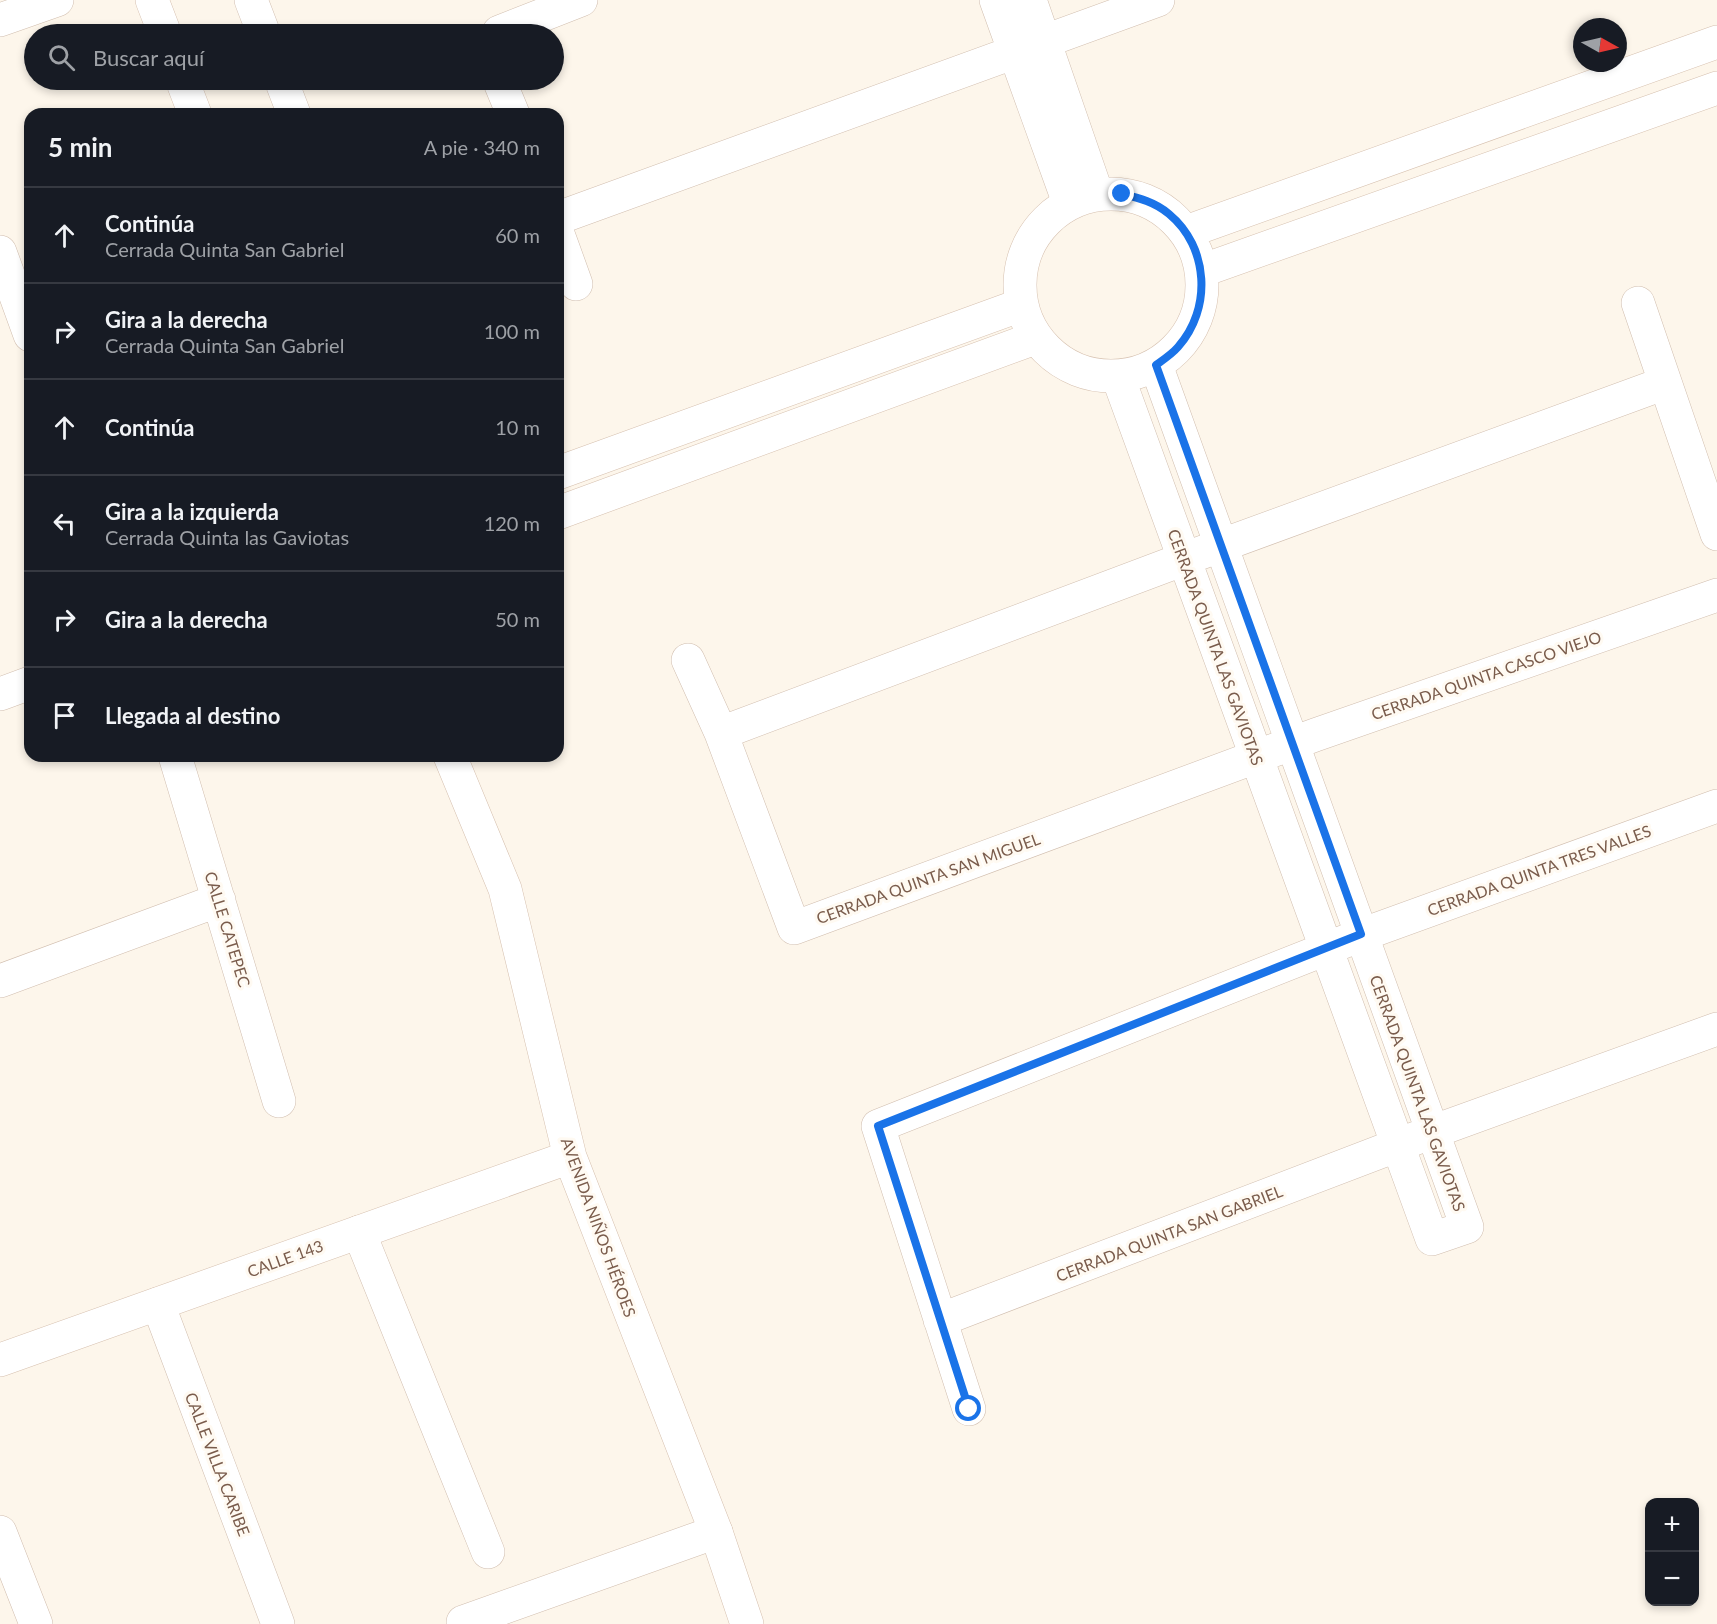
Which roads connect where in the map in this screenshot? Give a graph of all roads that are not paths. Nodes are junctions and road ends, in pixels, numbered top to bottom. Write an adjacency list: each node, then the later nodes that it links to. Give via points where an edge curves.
1 (57, 0): 8 (street)
2 (152, 0): 9 (street)
3 (251, 0): 10 (street)
4 (581, 0): 11 (street)
5 (996, 0): 13 (street)
6 (1029, 0): 13 (street)
7 (1158, 0): 13 (street)
8 (0, 21)
9 (161, 24)
10 (260, 24)
11 (520, 24)
12 (1717, 42): 23 (street)
13 (1029, 47): 21 (street); 22 (street)
14 (1717, 88): 26 (street)
15 (186, 90): 18 (street)
16 (285, 90): 19 (street)
17 (504, 90): 20 (street)
18 (193, 108)
19 (292, 108)
20 (511, 108)
21 (1083, 199): 23 (street, via 1122,194 1147,200 1169,214); 29 (street, via 1045,221 1028,246 1020,275)
22 (564, 216)
23 (1186, 232): 26 (street)
24 (564, 251): 27 (street)
25 (0, 252): 30 (street)
26 (1201, 271): 32 (street, via 1202,298 1194,325 1178,348)
27 (576, 284)
28 (1638, 303): 34 (street)
29 (1021, 305): 31 (street); 35 (street)
30 (24, 318)
31 (1035, 338): 33 (street, via 1052,356 1072,368 1094,376); 36 (street)
32 (1156, 365): 33 (street); 38 (street, CERRADA QUINTA LAS GAVIOTAS)
33 (1118, 377): 39 (street, CERRADA QUINTA LAS GAVIOTAS)
34 (1665, 383): 37 (street); 38 (street)
35 (564, 471)
36 (564, 511)
37 (1717, 534)
38 (1221, 545): 39 (street); 45 (street, CERRADA QUINTA LAS GAVIOTAS)
39 (1184, 559): 44 (street); 46 (street, CERRADA QUINTA LAS GAVIOTAS)
40 (1717, 595): 45 (street, CERRADA QUINTA CASCO VIEJO)
41 (688, 660): 44 (street, CERRADA QUINTA SAN MIGUEL)
42 (24, 685): 43 (street)
43 (0, 694)
44 (721, 733): 46 (street, CERRADA QUINTA SAN MIGUEL, via 794,928)
45 (1292, 743): 46 (street, CERRADA QUINTA CASCO VIEJO); 51 (street, CERRADA QUINTA LAS GAVIOTAS)
46 (1256, 756): 52 (street, CERRADA QUINTA LAS GAVIOTAS)
47 (177, 762): 50 (street, CALLE CATEPEC)
48 (453, 762): 58 (street, AVENIDA NIÑOS HÉROES, via 506,889)
49 (1717, 806): 51 (street, CERRADA QUINTA TRES VALLES)
50 (219, 900): 53 (street); 55 (street, CALLE CATEPEC)
51 (1361, 934): 52 (street, CERRADA QUINTA TRES VALLES); 56 (street, CERRADA QUINTA LAS GAVIOTAS)
52 (1326, 948): 57 (street, CERRADA QUINTA LAS GAVIOTAS); 61 (street, via 878,1126)
53 (0, 981)
54 (1717, 1029): 56 (street)
55 (279, 1101)
56 (1432, 1132): 57 (street, CERRADA QUINTA SAN GABRIEL); 57 (street, CERRADA QUINTA LAS GAVIOTAS, via 1467,1227 1432,1239)
57 (1398, 1145): 61 (street, CERRADA QUINTA SAN GABRIEL)
58 (570, 1157): 59 (street, CALLE 143); 65 (street, AVENIDA NIÑOS HÉROES)
59 (358, 1232): 60 (street, CALLE 143); 66 (street)
60 (158, 1304): 62 (street, CALLE 143); 68 (street, CALLE VILLA CARIBE)
61 (940, 1320): 63 (street)
62 (0, 1360)
63 (969, 1409)
64 (0, 1532): 67 (street)
65 (716, 1532): 69 (street); 70 (street, AVENIDA NIÑOS HÉROES)
66 (488, 1552)
67 (36, 1624)
68 (278, 1624)
69 (464, 1624)
70 (747, 1624)

